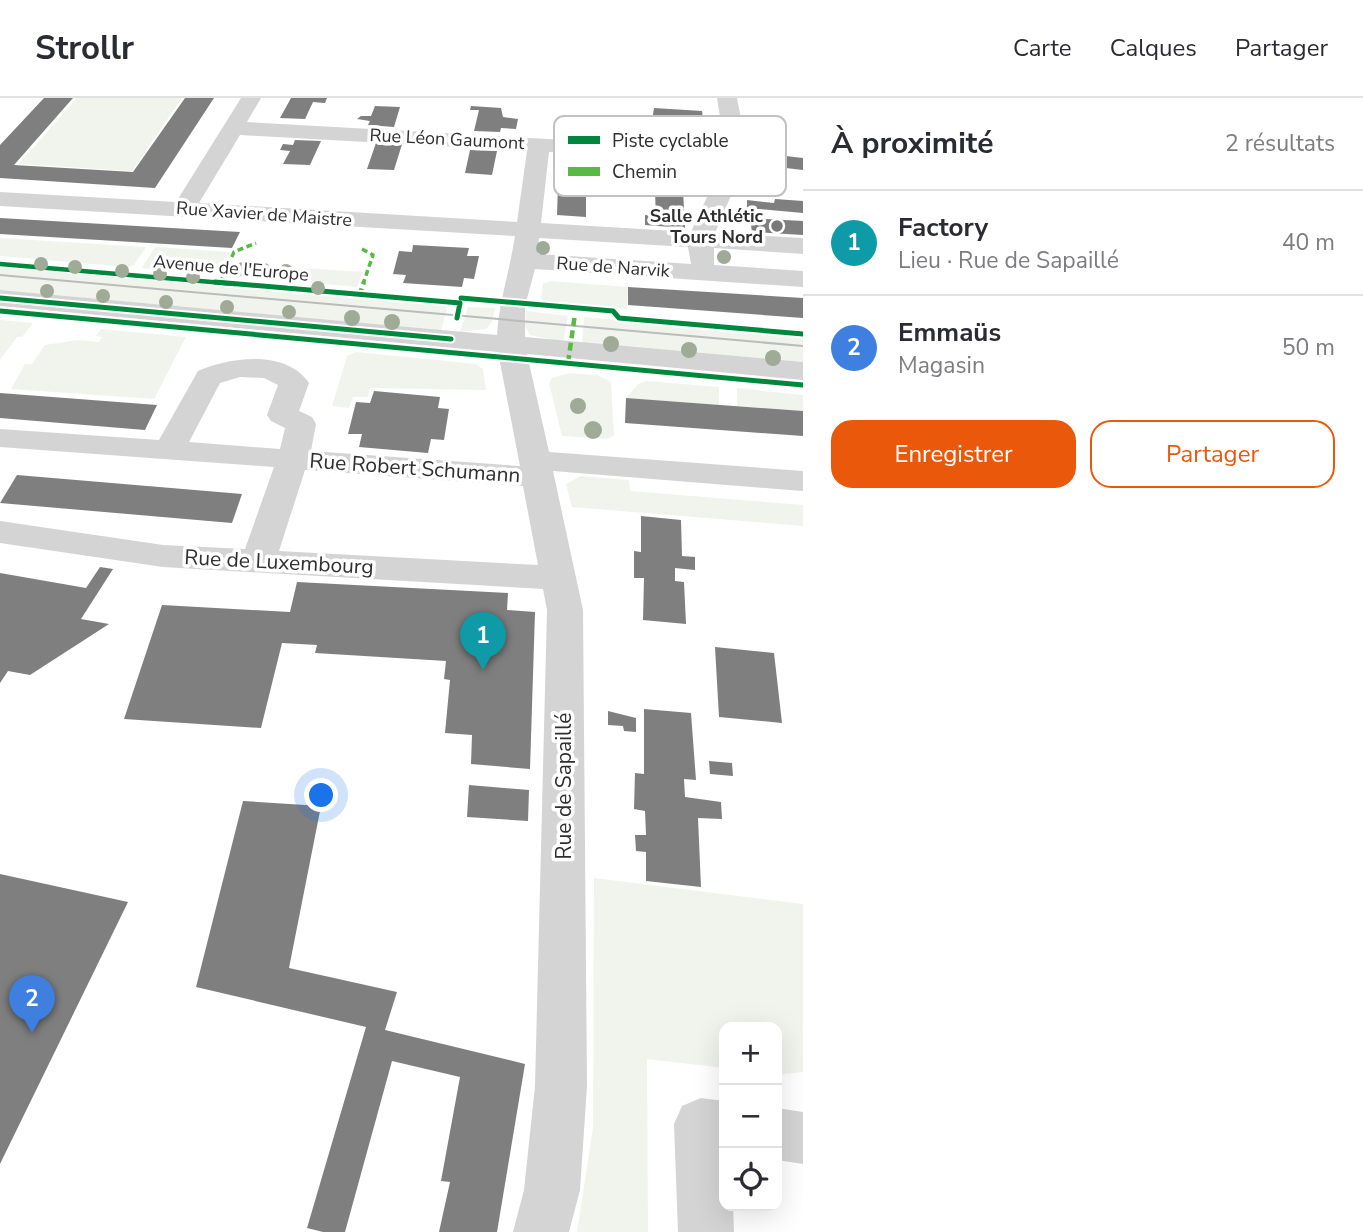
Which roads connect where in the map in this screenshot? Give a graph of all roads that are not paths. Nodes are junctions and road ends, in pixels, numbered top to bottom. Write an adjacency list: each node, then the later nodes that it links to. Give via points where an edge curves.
1 (251, 98): 4 (street)
2 (727, 98): 3 (street)
3 (730, 116)
4 (234, 128): 5 (street, Rue Léon Gaumont); 9 (street)
5 (539, 144): 6 (street, Rue Léon Gaumont); 10 (street, Rue de Sapaillé)
6 (554, 145)
7 (719, 196): 11 (street)
8 (0, 199): 9 (street, Rue Xavier de Maistre)
9 (184, 209): 10 (street, Rue Xavier de Maistre)
10 (528, 230): 11 (street, Rue de Narvik); 13 (street, Rue de Sapaillé)
11 (700, 239): 12 (street, Rue de Narvik); 14 (street)
12 (803, 246)
13 (524, 261): 14 (street, Rue de Narvik); 17 (street, Rue de Sapaillé, via 512,306)
14 (703, 272): 15 (street, Rue de Narvik)
15 (803, 279)
16 (0, 298): 17 (street)
17 (511, 344): 18 (street); 22 (street, Rue de Sapaillé)
18 (803, 371)
19 (0, 438): 20 (street, Rue Robert Schumann)
20 (169, 450): 21 (street, Rue Robert Schumann); 21 (street, Rue Robert Schumann, via 208,377 232,368 265,370 287,375 294,383 282,415 301,424)
21 (293, 459): 22 (street, Rue Robert Schumann); 25 (street, Rue Robert Schumann)
22 (536, 468): 23 (street, Rue Robert Schumann); 26 (street, Rue de Sapaillé)
23 (803, 481)
24 (0, 533): 25 (street, Rue de Luxembourg, via 163,556)
25 (258, 561): 26 (street, Rue de Luxembourg)
26 (560, 578): 30 (street, Rue de Sapaillé, via 565,610 561,1086 551,1189)
27 (719, 1126): 31 (street, via 701,1124)
28 (782, 1135): 29 (street)
29 (803, 1138)
30 (541, 1232)
31 (706, 1232)

